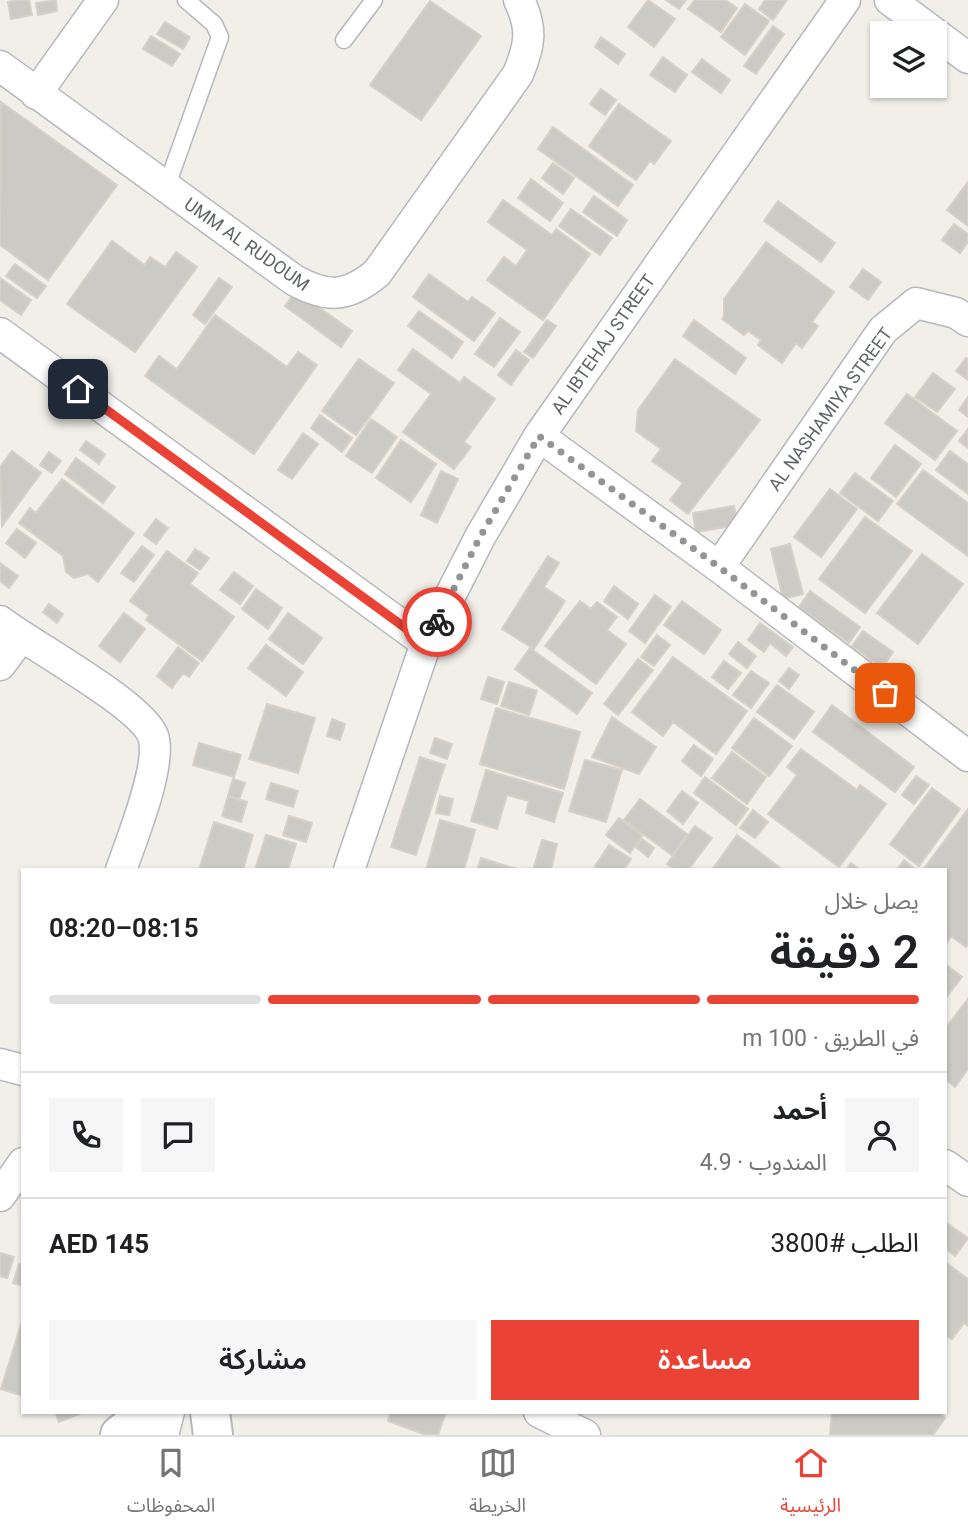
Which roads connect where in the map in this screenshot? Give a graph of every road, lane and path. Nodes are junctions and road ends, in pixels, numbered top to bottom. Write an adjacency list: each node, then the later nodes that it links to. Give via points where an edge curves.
1 (103, 0): 10 (street)
2 (186, 0): 11 (lane, via 214,24 220,37)
3 (374, 0): 7 (lane)
4 (520, 0): 11 (street, UMM AL RUDOUM, via 528,18 528,48 518,74 377,273 360,287 337,294 317,292)
5 (845, 0): 14 (street, AL IBTEHAJ STREET)
6 (890, 0): 8 (street)
7 (344, 40)
8 (968, 58)
9 (0, 66): 10 (street, UMM AL RUDOUM)
10 (36, 94): 11 (street, UMM AL RUDOUM)
11 (166, 188)
12 (968, 321): 15 (street, AL NASHAMIYA STREET, via 956,313 916,303 883,330)
13 (4, 344): 17 (street)
14 (539, 436): 15 (street); 17 (street, AL IBTEHAJ STREET)
15 (719, 567): 19 (street)
16 (10, 629): 18 (street); 20 (street, via 131,708 153,736 154,773)
17 (426, 643): 21 (street, AL IBTEHAJ STREET)
18 (0, 665)
19 (968, 756)
20 (122, 868)
21 (350, 868)
22 (0, 1064): 23 (street)
23 (21, 1069)
24 (21, 1166): 25 (street)
25 (0, 1196)
26 (147, 1414): 31 (street)
27 (168, 1414): 32 (street)
28 (207, 1414): 33 (street)
29 (208, 1414): 34 (street)
30 (543, 1414): 35 (street)
31 (120, 1435)
32 (163, 1435)
33 (198, 1435)
34 (213, 1435)
35 (585, 1435)

